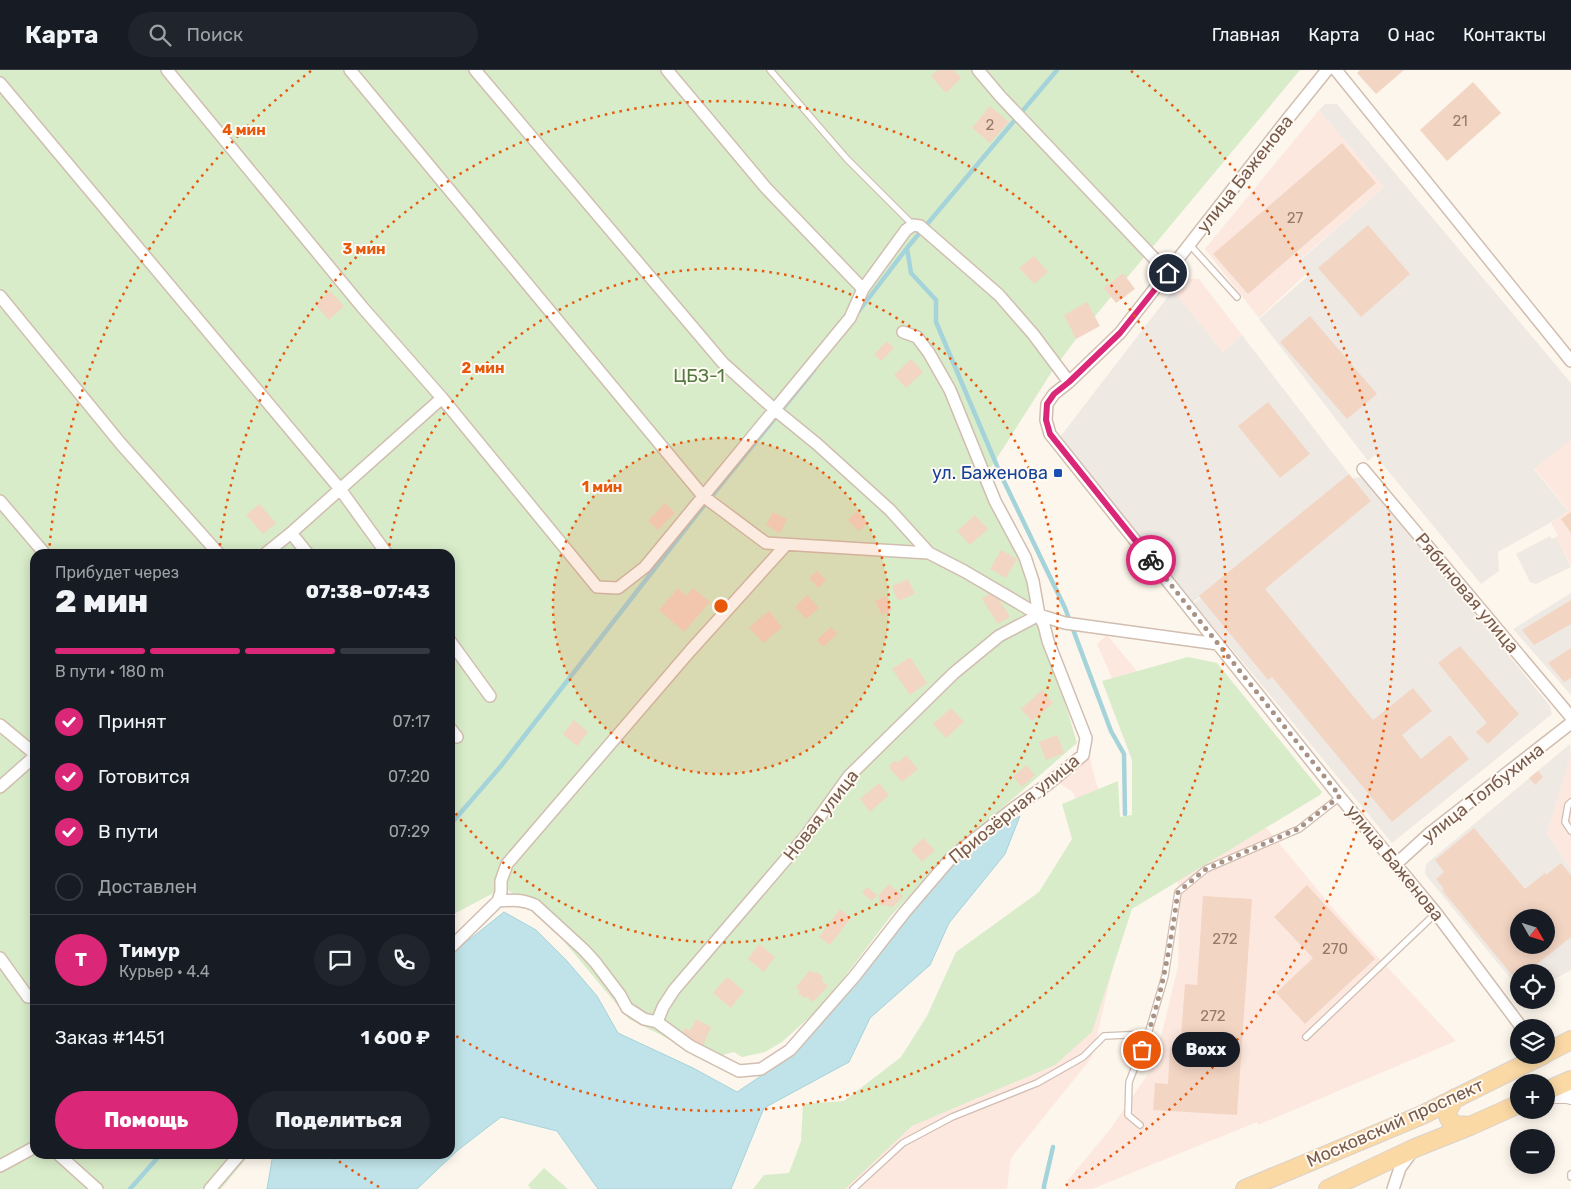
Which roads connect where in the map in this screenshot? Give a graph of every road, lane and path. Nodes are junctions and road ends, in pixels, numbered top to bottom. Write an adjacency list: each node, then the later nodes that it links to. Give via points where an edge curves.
1 (167, 70): 18 (street, via 363,308)
2 (350, 70): 22 (street)
3 (475, 70): 19 (street, via 723,363)
4 (667, 70): 12 (street, via 766,188)
5 (770, 70): 9 (lane, via 847,159)
6 (978, 70): 11 (street)
7 (1327, 71): 10 (street, улица Баженова); 16 (street, улица Баженова)
8 (0, 83): 21 (street)
9 (913, 225): 12 (street); 17 (street, via 920,226 998,295)
10 (1190, 245): 11 (street, улица Баженова); 14 (lane)
11 (1168, 273): 17 (street, улица Баженова, via 1120,333)
12 (863, 289): 19 (street, via 850,318)
13 (0, 296): 27 (street, via 121,444)
14 (1236, 297)
15 (903, 332): 32 (street, Приозёрная улица, via 917,336 950,390 995,501 1025,557)
16 (1571, 361)
17 (1069, 382): 33 (street, улица Баженова, via 1047,404 1046,420 1050,434)
18 (442, 398): 21 (street); 22 (street, via 597,587 618,588 645,567)
19 (774, 408): 22 (street); 31 (street, via 890,510)
20 (1363, 469): 36 (street, Рябиновая улица)
21 (340, 489): 24 (street); 30 (street)
22 (703, 496): 25 (street, via 766,544)
23 (0, 502): 26 (street)
24 (291, 533): 28 (street); 29 (street)
25 (785, 546): 31 (street); 46 (street, via 507,864)
26 (41, 549)
27 (216, 549)
28 (271, 549)
29 (304, 549)
30 (383, 549)
31 (929, 553): 32 (street)
32 (1039, 615): 33 (street, via 1065,623); 52 (street, Новая улица, via 999,636 954,673 849,776 805,837 674,990); 52 (street, Приозёрная улица, via 1086,738 1083,755 952,857 790,1050 761,1069 739,1071 690,1046)
33 (1218, 644): 42 (street, улица Баженова)
34 (455, 648): 35 (street)
35 (490, 696)
36 (1571, 716)
37 (1571, 723): 45 (street, улица Толбухина, via 1430,833)
38 (0, 725): 39 (street)
39 (30, 751)
40 (30, 760): 41 (street)
41 (0, 787)
42 (1340, 796): 45 (street, улица Баженова); 53 (lane, via 1298,829 1206,869 1178,892 1165,976)
43 (1571, 802): 44 (lane, via 1565,822)
44 (1571, 831)
45 (1396, 864): 47 (street, улица Баженова)
46 (498, 901): 48 (street); 52 (street, via 526,900 535,905 595,962 626,1008 644,1019)
47 (1436, 913): 51 (street, улица Баженова); 54 (lane)
48 (455, 943)
49 (0, 958): 50 (street)
50 (28, 997)
51 (1515, 1019)
52 (657, 1022)
53 (1148, 1034): 65 (lane, via 1129,1082 1128,1115); 75 (lane, via 1104,1036 1083,1057 1037,1083 952,1117 903,1143)
54 (1306, 1038)
55 (1571, 1040): 56 (main road, Московский проспект)
56 (1555, 1049)
57 (1525, 1064): 62 (main road, Московский проспект)
58 (1571, 1080): 59 (main road)
59 (1555, 1087)
60 (1555, 1096): 61 (street)
61 (1571, 1097)
62 (1455, 1098): 64 (main road, Московский проспект); 66 (main road, via 1447,1112 1448,1118 1454,1125)
63 (1510, 1108): 66 (main road, Московский проспект)
64 (1422, 1114): 67 (main road, via 1436,1116 1440,1121 1442,1128); 76 (main road, Московский проспект)
65 (1140, 1125)
66 (1470, 1126): 67 (main road, Московский проспект)
67 (1434, 1141): 68 (main road, Московский проспект)
68 (1415, 1148): 77 (main road, Московский проспект); 78 (street, via 1402,1164)
69 (30, 1150): 72 (street)
70 (64, 1159): 73 (street)
71 (236, 1159): 74 (street)
72 (0, 1166)
73 (97, 1189)
74 (210, 1189)
75 (853, 1189)
76 (1245, 1189)
77 (1328, 1189)
78 (1394, 1189)

